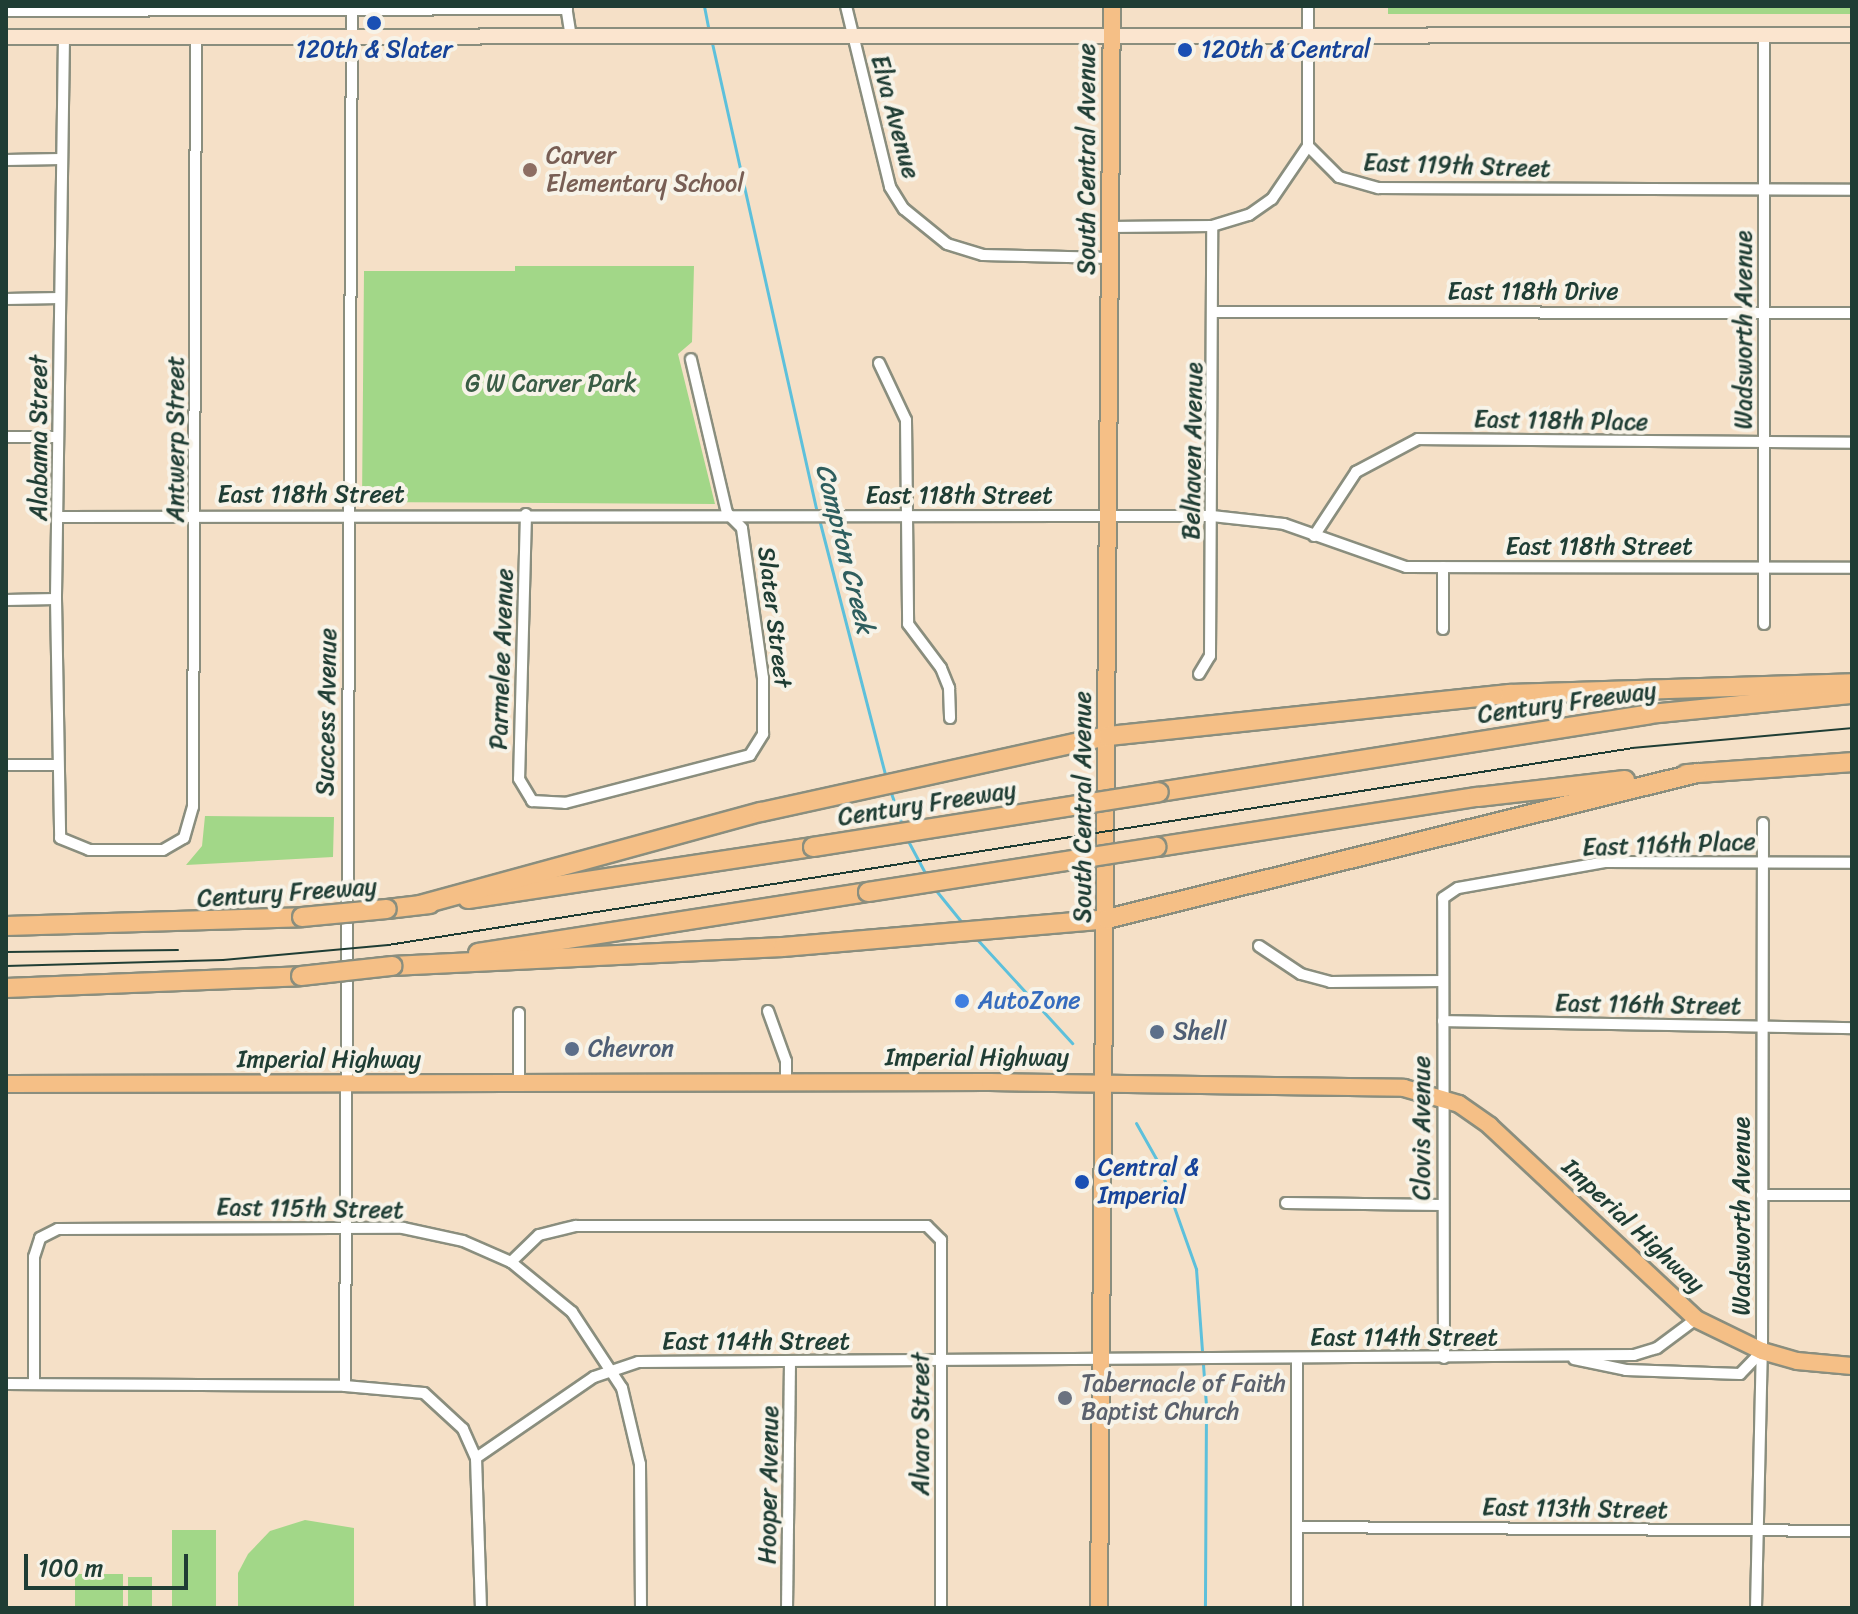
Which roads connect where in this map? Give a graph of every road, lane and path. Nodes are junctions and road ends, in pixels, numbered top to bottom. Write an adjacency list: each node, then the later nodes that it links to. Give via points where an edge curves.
1 (846, 6): 10 (street, Elva Avenue)
2 (1112, 6): 8 (main road, South Central Avenue)
3 (1308, 6): 7 (street)
4 (566, 8): 5 (street); 16 (street)
5 (352, 9): 6 (street); 15 (street, Success Avenue)
6 (6, 11)
7 (1306, 34): 8 (street); 11 (street); 17 (street)
8 (1111, 35): 10 (street); 23 (main road, South Central Avenue)
9 (1852, 35): 11 (street)
10 (853, 36): 16 (street); 24 (street, Elva Avenue, via 890,187 926,229 947,244 983,255)
11 (1764, 36): 21 (street, Wadsworth Avenue)
12 (6, 37): 13 (street)
13 (64, 37): 14 (street); 18 (street, Alabama Street)
14 (196, 37): 15 (street); 39 (street, Antwerp Street)
15 (353, 37): 16 (street); 38 (street, Success Avenue)
16 (571, 37)
17 (1308, 146): 21 (street, East 119th Street, via 1339,177 1368,187); 22 (street, via 1272,199 1249,215)
18 (61, 159): 19 (street); 25 (street, Alabama Street)
19 (6, 160)
20 (1852, 190): 21 (street, East 119th Street)
21 (1764, 191): 28 (street, Wadsworth Avenue)
22 (1212, 226): 23 (street); 27 (street, Belhaven Avenue)
23 (1110, 227): 24 (main road, South Central Avenue)
24 (1110, 258): 41 (main road, South Central Avenue)
25 (60, 298): 26 (street); 33 (street, Alabama Street)
26 (6, 299)
27 (1214, 312): 28 (street, East 118th Drive); 42 (street, Belhaven Avenue)
28 (1764, 312): 29 (street, East 118th Drive); 34 (street, Wadsworth Avenue)
29 (1852, 313)
30 (691, 359): 36 (street, Slater Street)
31 (879, 363): 40 (street, via 906,420)
32 (6, 437): 33 (street)
33 (58, 437): 43 (street, Alabama Street)
34 (1764, 443): 35 (street, East 118th Place); 44 (street, East 118th Place, via 1418,439 1356,472); 46 (street, Wadsworth Avenue)
35 (1852, 443)
36 (727, 513): 37 (street, East 118th Street); 40 (street, East 118th Street); 61 (street, Slater Street, via 742,528 754,611 763,678 759,745 750,755 724,765 565,803)
37 (526, 514): 38 (street, East 118th Street); 61 (street, Parmelee Avenue, via 519,779)
38 (349, 515): 39 (street, East 118th Street); 83 (street, Success Avenue)
39 (196, 516): 43 (street, East 118th Street); 63 (street, Antwerp Street, via 193,807 184,838 163,850 89,850)
40 (906, 516): 41 (street, East 118th Street); 55 (street, via 908,624 941,668 949,688)
41 (1110, 516): 42 (street, East 118th Street); 56 (main road, South Central Avenue)
42 (1212, 516): 44 (street, East 118th Street, via 1284,524); 52 (street, Belhaven Avenue, via 1210,656)
43 (58, 517): 48 (street, Alabama Street)
44 (1314, 536): 45 (street, East 118th Street, via 1406,567)
45 (1443, 567): 46 (street, East 118th Street); 51 (street)
46 (1764, 567): 47 (street, East 118th Street); 50 (street, Wadsworth Avenue)
47 (1852, 568)
48 (56, 599): 49 (street); 59 (street, Alabama Street)
49 (6, 600)
50 (1764, 624)
51 (1443, 629)
52 (1199, 674)
53 (1852, 683): 56 (highway, via 1510,694)
54 (1852, 693): 67 (highway, Century Freeway, bridge, via 1650,714)
55 (950, 718)
56 (1108, 736): 67 (highway, via 842,795 492,882); 68 (main road, South Central Avenue)
57 (1852, 762): 60 (highway)
58 (6, 765): 59 (street)
59 (58, 765): 63 (street, Alabama Street)
60 (1697, 773): 68 (highway); 71 (highway, bridge, via 1478,797)
61 (532, 801)
62 (1763, 823): 64 (street, Wadsworth Avenue)
63 (60, 838)
64 (1762, 862): 65 (street, East 116th Place); 66 (street, East 116th Place, via 1605,862 1458,888); 77 (street, Wadsworth Avenue)
65 (1852, 863)
66 (1443, 898): 72 (street, Clovis Avenue)
67 (420, 905): 69 (highway, Century Freeway, bridge, via 302,917)
68 (1107, 919): 71 (highway, via 566,960); 81 (main road, South Central Avenue)
69 (6, 926)
70 (1259, 946): 72 (street, via 1301,974 1330,982)
71 (392, 966): 73 (highway, bridge, via 301,976)
72 (1443, 981): 76 (street, Clovis Avenue)
73 (6, 988)
74 (768, 1011): 79 (street, via 786,1061)
75 (519, 1013): 80 (street)
76 (1443, 1021): 77 (street, East 116th Street); 84 (street, Clovis Avenue)
77 (1762, 1027): 78 (street, East 116th Street); 85 (street, Wadsworth Avenue)
78 (1852, 1028)
79 (786, 1082): 80 (main road, Imperial Highway); 81 (main road, Imperial Highway)
80 (519, 1083): 83 (main road, Imperial Highway)
81 (1102, 1083): 84 (main road, Imperial Highway, via 1379,1085); 96 (main road, South Central Avenue)
82 (6, 1084): 83 (main road, Imperial Highway)
83 (343, 1084): 89 (street, Success Avenue)
84 (1442, 1097): 88 (street, Clovis Avenue); 91 (main road, Imperial Highway, via 1490,1126)
85 (1762, 1195): 86 (street); 92 (street, Wadsworth Avenue)
86 (1852, 1195)
87 (1286, 1203): 88 (street)
88 (1442, 1205): 94 (street, Clovis Avenue)
89 (343, 1228): 90 (street, East 115th Street, via 433,1233); 102 (street, East 115th Street, via 74,1228 40,1238 34,1257); 103 (street, Success Avenue)
90 (511, 1262): 98 (street, Alvaro Street, via 539,1235 576,1226 927,1226 941,1240); 100 (street, East 115th Street, via 555,1293)
91 (1696, 1319): 92 (main road, Imperial Highway); 93 (street, East 114th Street, via 1657,1348 1634,1355)
92 (1762, 1351): 93 (street, East 114th Street, via 1740,1374 1626,1370); 99 (main road, Imperial Highway, via 1797,1361); 106 (street, Wadsworth Avenue)
93 (1568, 1357): 94 (street, East 114th Street)
94 (1444, 1358): 95 (street, East 114th Street)
95 (1297, 1359): 96 (street, East 114th Street); 105 (street)
96 (1101, 1360): 98 (street, East 114th Street); 112 (main road, South Central Avenue)
97 (790, 1361): 98 (street, East 114th Street); 100 (street, East 114th Street, via 638,1362); 110 (street, Hooper Avenue)
98 (941, 1361): 111 (street, Alvaro Street)
99 (1852, 1366)
100 (611, 1368): 104 (street, East 114th Street); 109 (street, East 115th Street, via 637,1435)
101 (6, 1384): 102 (street)
102 (34, 1384): 103 (street)
103 (345, 1386): 104 (street, via 424,1393 463,1429)
104 (476, 1458): 108 (street)
105 (1297, 1527): 106 (street, East 113th Street); 113 (street)
106 (1757, 1531): 107 (street, East 113th Street); 114 (street, Wadsworth Avenue)
107 (1852, 1531)
108 (481, 1608)
109 (641, 1608)
110 (787, 1608)
111 (941, 1608)
112 (1099, 1608)
113 (1297, 1608)
114 (1756, 1608)

